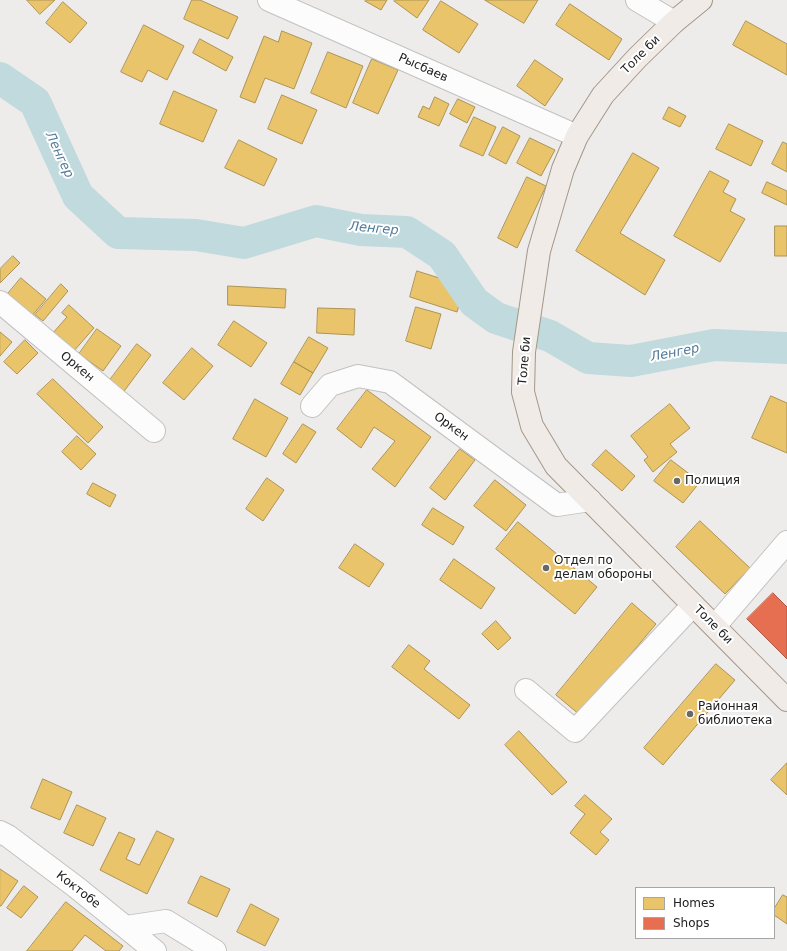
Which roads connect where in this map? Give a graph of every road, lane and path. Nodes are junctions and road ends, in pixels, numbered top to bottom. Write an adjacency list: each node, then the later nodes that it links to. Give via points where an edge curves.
1 (269, 0): 5 (street, Рысбаев)
2 (637, 0): 4 (street)
3 (701, 0): 4 (main road, Толе би)
4 (674, 22): 5 (main road, Толе би, via 603,95)
5 (577, 136): 9 (main road, Толе би, via 563,170 539,251 524,352 523,392 532,426 556,466)
6 (0, 302): 8 (street, Оркен)
7 (312, 406): 9 (street, Оркен, via 330,385 358,376 390,382 557,505)
8 (154, 431)
9 (590, 500): 11 (main road, Толе би)
10 (787, 542): 12 (street)
11 (693, 605): 12 (main road, Толе би); 13 (street, via 575,731)
12 (715, 626): 14 (main road, Толе би)
13 (526, 690)
14 (787, 700)
15 (0, 832): 16 (street, Коктобе)
16 (126, 927): 17 (street, Коктобе); 18 (street, via 166,922)
17 (155, 951)
18 (214, 951)

